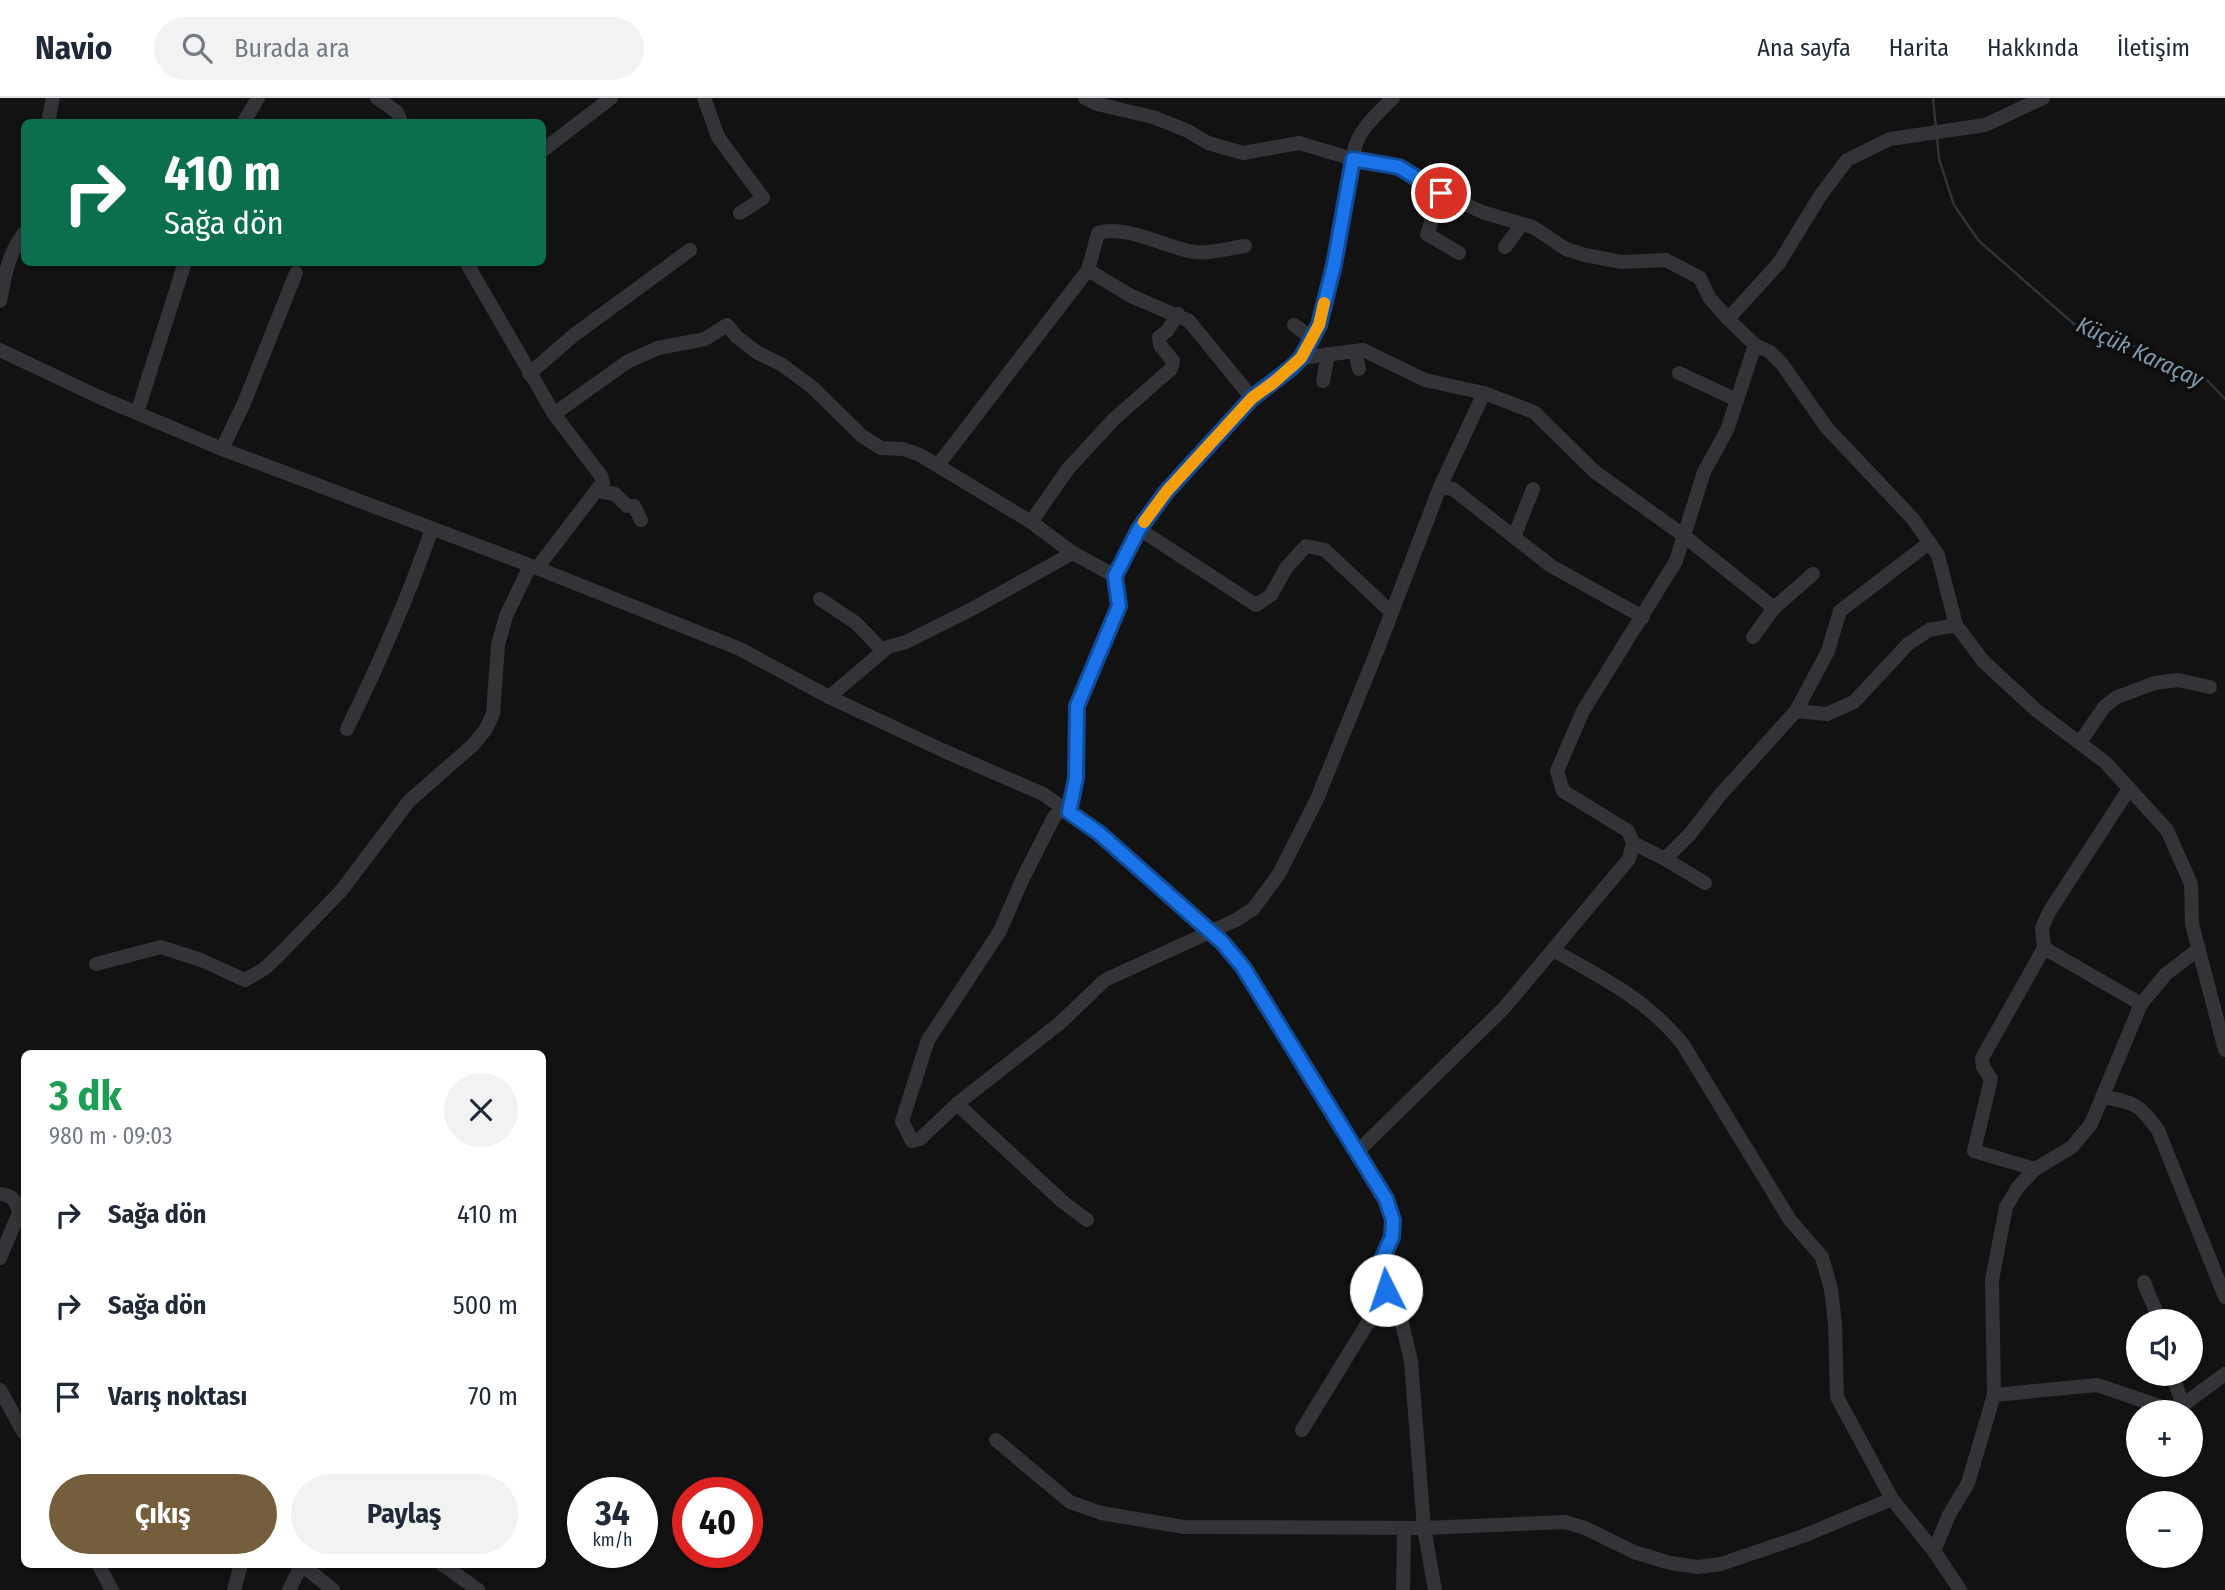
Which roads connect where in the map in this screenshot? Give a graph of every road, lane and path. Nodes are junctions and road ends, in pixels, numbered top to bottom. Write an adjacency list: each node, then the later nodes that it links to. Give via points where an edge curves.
1 (52, 98): 10 (street)
2 (258, 98): 11 (street)
3 (377, 98): 9 (street)
4 (611, 98): 12 (street)
5 (704, 98): 15 (street, via 718,137 763,198)
6 (1085, 98): 13 (street, via 1153,117 1208,144 1243,153 1299,144)
7 (1394, 98): 13 (street, via 1372,118 1353,147)
8 (2043, 98): 28 (street, via 1986,125 1890,139 1847,160 1779,263)
9 (397, 111)
10 (48, 119)
11 (246, 119)
12 (546, 149)
13 (1353, 159): 14 (street, via 1399,167); 30 (street, via 1334,265)
14 (1441, 193): 16 (street); 21 (street, via 1427,234)
15 (740, 213)
16 (1522, 224): 19 (street); 28 (street, via 1586,255 1622,262 1666,260 1700,278)
17 (21, 237): 26 (street, via 7,265)
18 (1245, 246): 24 (street, via 1199,253 1111,229 1098,233)
19 (1505, 247)
20 (690, 250): 38 (street)
21 (1459, 254)
22 (184, 266): 43 (street)
23 (468, 266): 38 (street)
24 (1088, 270): 27 (street, via 1131,296); 46 (street)
25 (296, 273): 45 (street)
26 (0, 301)
27 (1178, 314): 41 (street, via 1189,321); 51 (street, via 1159,337 1173,361 1171,369 1077,459)
28 (1728, 319): 31 (street)
29 (1294, 325): 30 (street)
30 (1312, 338): 35 (street)
31 (1755, 345): 42 (street); 56 (street, via 1782,364 1820,430 1913,519)
32 (0, 350): 43 (street)
33 (1355, 351): 34 (street); 36 (street); 40 (street, via 1363,350 1425,380)
34 (1328, 354): 35 (street); 39 (street)
35 (1301, 358): 41 (street)
36 (1359, 369)
37 (1679, 373): 42 (street)
38 (528, 374): 44 (street)
39 (1323, 381)
40 (1484, 393): 47 (street); 54 (street, via 1534,412 1595,472)
41 (1252, 398): 53 (street, via 1167,491)
42 (1737, 400): 54 (street, via 1704,472)
43 (137, 413): 45 (street)
44 (554, 414): 46 (street, via 627,362 658,348 705,339 727,325 758,353 812,387 881,449 903,449); 49 (street, via 601,476 603,482)
45 (222, 449): 52 (street)
46 (938, 466): 51 (street)
47 (1440, 487): 55 (street, via 1453,489); 63 (street)
48 (1533, 489): 55 (street)
49 (596, 491): 50 (street, via 615,494 627,506 634,506); 58 (street)
50 (641, 520)
51 (1031, 522): 57 (street)
52 (432, 529): 58 (street); 71 (street, via 391,635)
53 (1139, 529): 60 (street); 63 (street, via 1256,605 1271,595 1306,546 1325,550)
54 (1684, 535): 62 (street); 64 (street, via 1676,561)
55 (1514, 537): 64 (street, via 1551,566)
56 (1929, 543): 65 (street, via 1938,555); 70 (street, via 1840,611 1828,650)
57 (1073, 553): 60 (street); 67 (street)
58 (533, 567): 69 (street, via 740,649); 82 (street, via 506,616 498,645 493,714 486,729 409,801 341,891 264,969 245,980 160,947)
59 (1813, 574): 62 (street)
60 (1115, 576): 74 (street, via 1119,606 1077,706 1076,778)
61 (820, 599): 67 (street, via 856,623)
62 (1774, 608): 66 (street)
63 (1391, 612): 78 (street, via 1317,799 1279,874 1252,909)
64 (1643, 617): 75 (street, via 1583,711 1558,771 1563,790 1628,831)
65 (1956, 625): 70 (street, via 1929,630 1908,644 1854,702 1827,714); 72 (street, via 1983,661 2036,710)
66 (1753, 636)
67 (883, 651): 69 (street)
68 (2210, 687): 72 (street, via 2178,680 2117,697 2105,706)
69 (829, 697): 74 (street, via 1044,794)
70 (1796, 711): 76 (street)
71 (347, 729)
72 (2080, 742): 73 (street)
73 (2129, 789): 79 (street, via 2049,912 2042,928); 80 (street, via 2167,830 2191,884 2192,924)
74 (1066, 810): 78 (street, via 1099,833); 86 (street, via 1054,817 1000,931 928,1040 902,1121 912,1141 920,1139)
75 (1633, 843): 76 (street); 81 (street, via 1629,859)
76 (1665, 859): 77 (street)
77 (1705, 883)
78 (1209, 931): 86 (street, via 1105,981 1060,1023); 87 (street, via 1243,967)
79 (2043, 948): 83 (street); 88 (street, via 1982,1058 1991,1079 1974,1151)
80 (2199, 949): 83 (street, via 2166,974); 84 (street)
81 (1552, 950): 87 (street, via 1504,1008); 104 (street, via 1630,994 1662,1019 1682,1043 1790,1220 1822,1257 1831,1289 1838,1397)
82 (96, 964)
83 (2141, 1004): 85 (street)
84 (2225, 1051)
85 (2102, 1097): 88 (street, via 2091,1124 2072,1147); 93 (street, via 2141,1108 2158,1130)
86 (957, 1104): 90 (street)
87 (1357, 1152): 94 (street, via 1386,1199 1393,1220 1381,1274)
88 (2035, 1169): 98 (street, via 2006,1207 1992,1280)
89 (0, 1194): 91 (street, via 14,1199 19,1213)
90 (1087, 1220)
91 (0, 1258)
92 (2144, 1282): 95 (street)
93 (2225, 1297)
94 (1392, 1304): 102 (street, via 1367,1324); 106 (street, via 1402,1323 1410,1361)
95 (2155, 1309)
96 (2225, 1374): 100 (street)
97 (0, 1390): 101 (street)
98 (1994, 1395): 99 (street, via 2097,1385); 107 (street, via 1968,1483)
99 (2141, 1400)
100 (2190, 1400)
101 (21, 1428)
102 (1302, 1430)
103 (996, 1440): 105 (street, via 1070,1502 1101,1513 1184,1527)
104 (1892, 1499): 106 (street, via 1803,1536 1721,1564 1698,1567 1633,1552 1565,1522); 107 (street)
105 (1404, 1528): 106 (street); 118 (street)
106 (1424, 1528): 119 (street)
107 (1934, 1551): 120 (street)
108 (100, 1568): 113 (street)
109 (240, 1568): 114 (street)
110 (300, 1568): 115 (street)
111 (306, 1568): 116 (street)
112 (448, 1568): 117 (street)
113 (112, 1590)
114 (234, 1590)
115 (289, 1590)
116 (333, 1590)
117 (478, 1590)
118 (1403, 1590)
119 (1435, 1590)
120 (1960, 1590)

